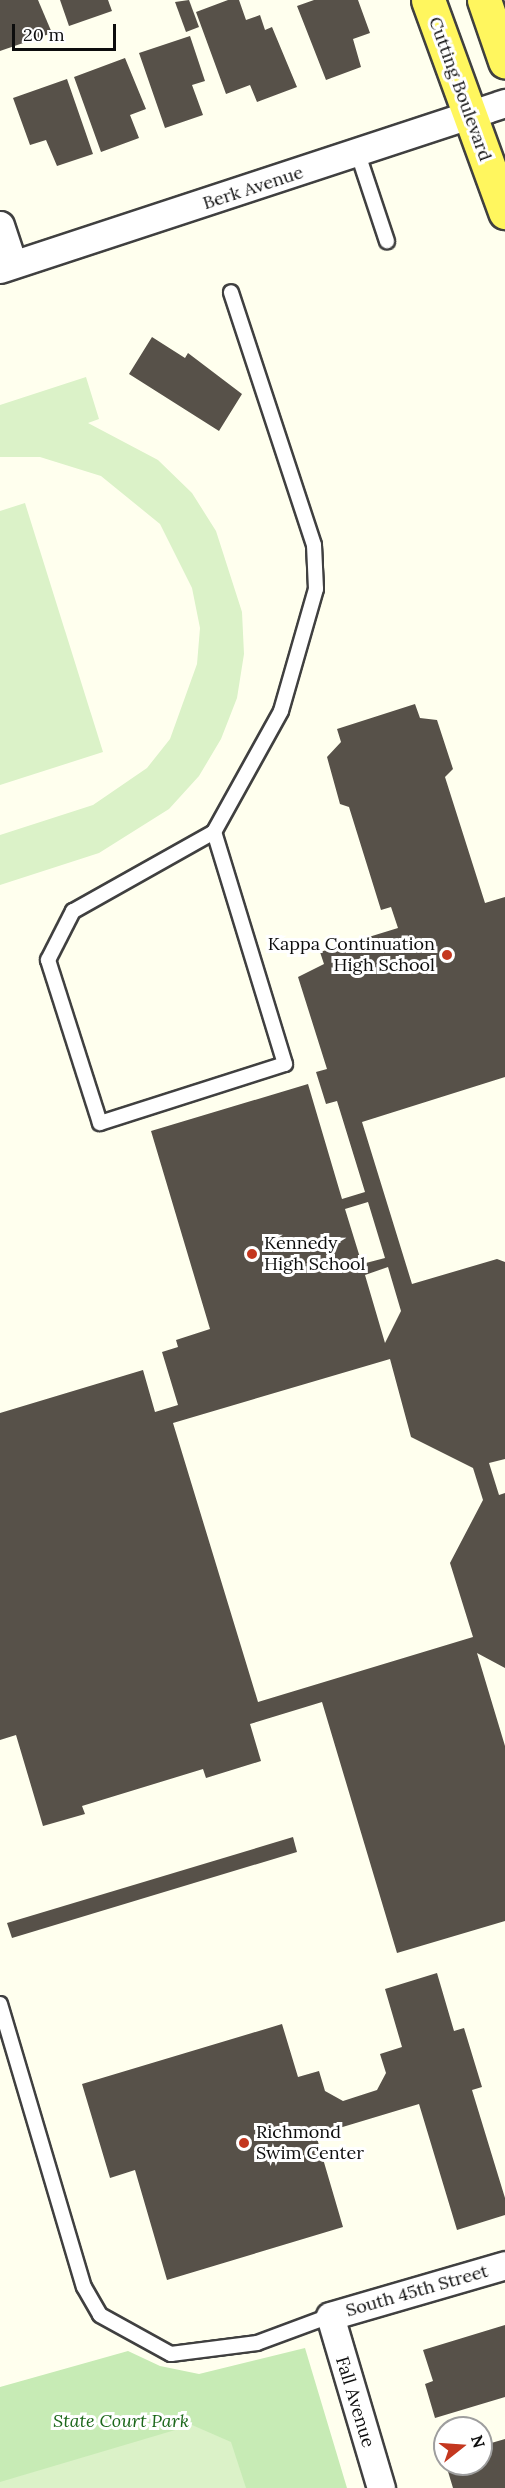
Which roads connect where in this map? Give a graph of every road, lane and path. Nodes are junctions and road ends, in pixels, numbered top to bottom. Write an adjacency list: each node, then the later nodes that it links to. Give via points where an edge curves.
1 (428, 0): 5 (main road, Cutting Boulevard)
2 (484, 0): 3 (main road)
3 (505, 61)
4 (505, 104): 5 (street, Berk Avenue)
5 (470, 119): 6 (street, Berk Avenue); 7 (main road, Cutting Boulevard)
6 (358, 154): 9 (lane); 10 (street, Berk Avenue)
7 (505, 212)
8 (0, 225): 10 (street)
9 (387, 241)
10 (7, 266)
11 (231, 292): 12 (lane, via 314,545 316,589 280,711)
12 (214, 832): 12 (lane, via 73,911 48,960 100,1123 285,1064)
13 (0, 2004): 15 (lane, via 84,2287 100,2315 171,2354 257,2343)
14 (505, 2265): 15 (street, South 45th Street)
15 (330, 2316): 16 (street, Fall Avenue)
16 (381, 2488)

